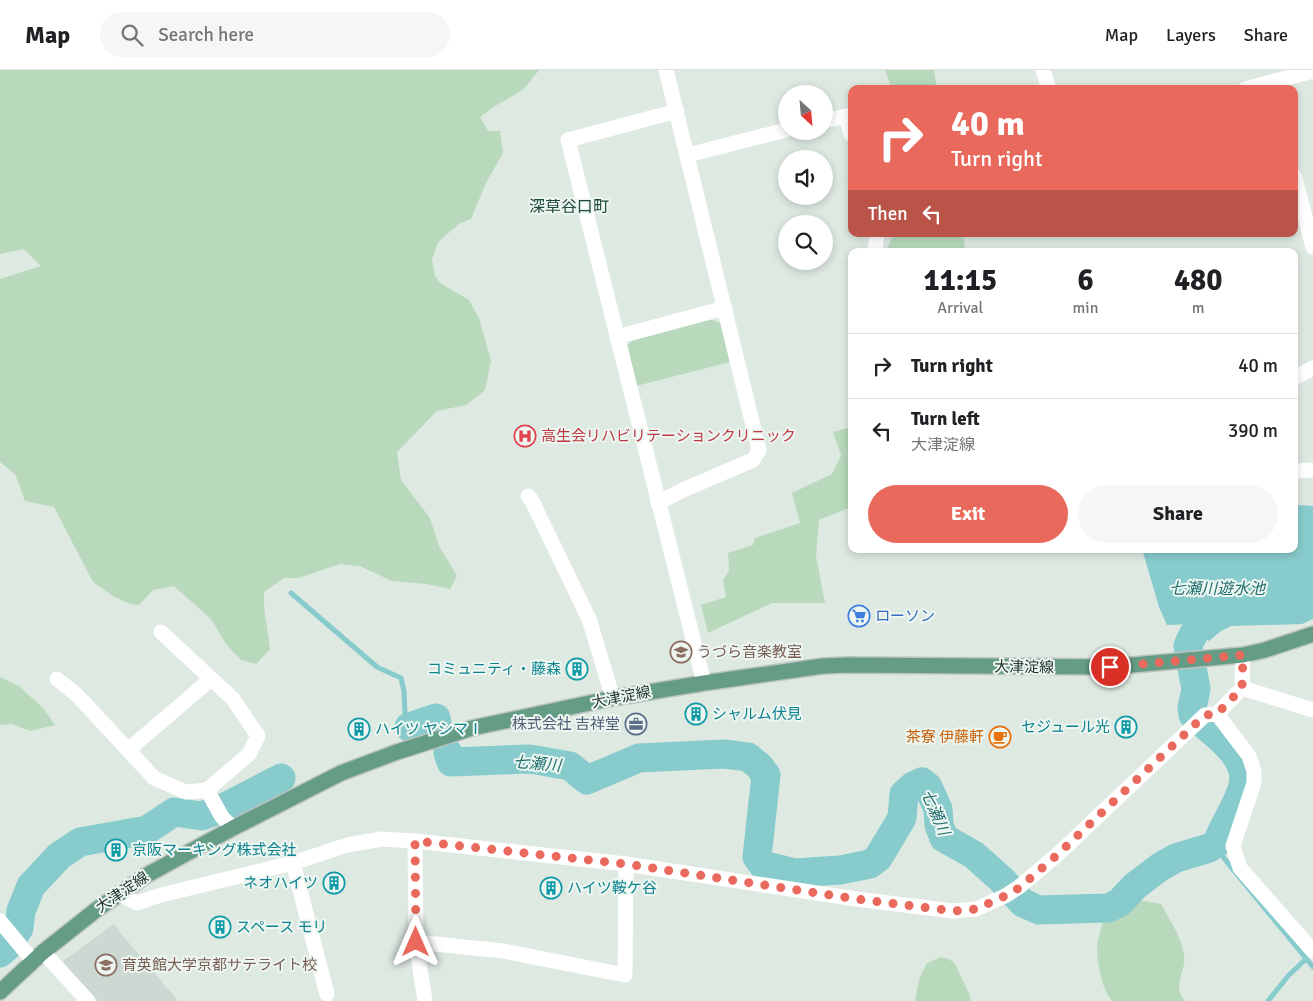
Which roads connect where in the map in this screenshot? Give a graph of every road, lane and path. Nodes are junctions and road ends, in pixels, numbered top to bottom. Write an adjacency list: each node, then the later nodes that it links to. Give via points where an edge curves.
1 (666, 70): 6 (street)
2 (1043, 70): 4 (street)
3 (1313, 71): 5 (street)
4 (1048, 85)
5 (1272, 85)
6 (677, 111): 10 (street); 14 (street, via 568,140)
7 (833, 119): 8 (street, via 846,116)
8 (848, 123)
9 (778, 132): 10 (street)
10 (688, 156): 13 (street)
11 (1298, 191): 12 (street)
12 (1313, 247)
13 (725, 308): 14 (street); 20 (street, via 759,450 753,460)
14 (616, 337): 20 (street)
15 (1313, 368): 16 (street)
16 (1298, 376)
17 (1313, 470): 18 (street)
18 (1298, 471)
19 (528, 496): 28 (street, via 590,620)
20 (658, 503): 26 (street)
21 (161, 632): 25 (street)
22 (1313, 634): 23 (main road, 大津淀線)
23 (1243, 655): 26 (main road, 大津淀線, via 1091,667 832,665); 27 (street)
24 (57, 679): 31 (street, via 77,695)
25 (211, 679): 31 (street); 32 (street, via 233,699 258,736 249,754)
26 (704, 683): 28 (main road, 大津淀線)
27 (1242, 688): 29 (street); 30 (street)
28 (612, 698): 33 (main road, 大津淀線, via 472,728 341,773)
29 (1313, 710)
30 (1211, 714): 36 (street, via 1193,726 1057,855 1014,890 976,909 954,911 856,899); 40 (street, via 1249,756 1254,771 1254,783 1233,846 1240,868)
31 (128, 750): 32 (street, via 154,778 186,792)
32 (210, 796): 33 (street)
33 (228, 822): 37 (main road, 大津淀線)
34 (415, 841): 35 (street, via 382,840 347,845); 36 (street); 39 (street)
35 (293, 863): 37 (street, via 137,903); 43 (street)
36 (626, 864): 39 (street, via 625,975 503,950)
37 (119, 894): 41 (main road, 大津淀線)
38 (4, 926): 41 (street, via 18,944)
39 (416, 942): 45 (street)
40 (1311, 945)
41 (38, 957): 42 (main road, 大津淀線); 44 (street)
42 (0, 992)
43 (327, 994)
44 (88, 1001)
45 (425, 1001)

